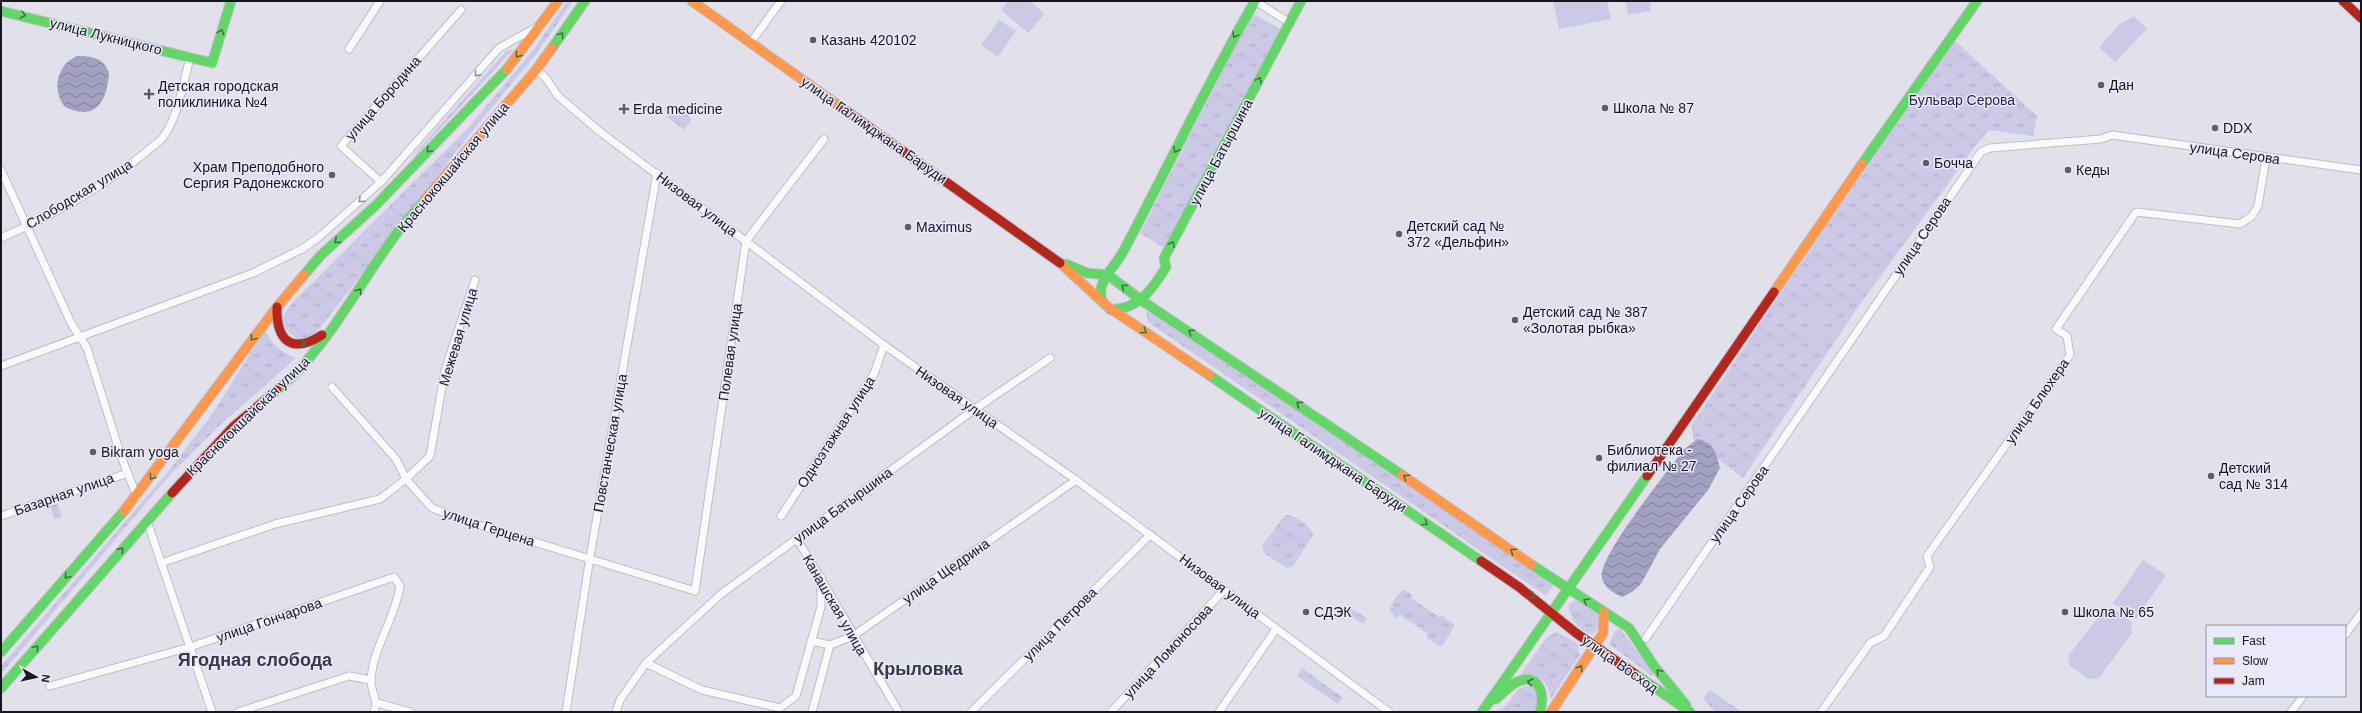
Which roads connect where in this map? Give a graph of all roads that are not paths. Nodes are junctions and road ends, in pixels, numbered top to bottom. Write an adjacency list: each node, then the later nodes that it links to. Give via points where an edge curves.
1 (231, 1): 18 (street, улица Лукницкого, one-way to 1, via 212,63)
2 (380, 1): 17 (street)
3 (558, 1): 15 (street, Краснококшайская улица)
4 (585, 1): 19 (street, Краснококшайская улица, one-way to 4)
5 (692, 1): 16 (street, улица Галимджана Баруди)
6 (781, 1): 16 (street)
7 (1255, 1): 14 (street); 30 (street, one-way to 30, via 1224,54 1131,240)
8 (1301, 1): 14 (street, улица Батыршина)
9 (1977, 1): 56 (street, via 1917,83)
10 (2343, 1): 13 (street)
11 (460, 10): 25 (street, улица Бородина, via 341,146)
12 (1, 11): 18 (street, улица Лукницкого, one-way to 18)
13 (2361, 18)
14 (1290, 23): 32 (street, улица Батыршина, one-way to 14, via 1149,295 1166,267 1164,258)
15 (540, 25): 25 (street, Краснококшайская улица, one-way to 25, via 499,48); 34 (street, Краснококшайская улица, one-way to 34, via 509,67 375,206 321,255)
16 (751, 42): 29 (street, улица Галимджана Баруди)
17 (349, 49)
18 (190, 58): 26 (street, Слободская улица, via 174,116 164,137 96,188)
19 (536, 70): 24 (street, Низовая улица, via 545,77 558,96 598,132); 36 (street, Краснококшайская улица, one-way to 19, via 400,229)
20 (824, 139): 28 (street, Полевая улица)
21 (2266, 158): 23 (street, улица Серова); 64 (street, улица Серова, via 2112,135 2101,139 1990,148 1981,152); 92 (street, улица Блюхера, via 2258,206 2252,216 2240,224 2136,212 2056,329 2067,336 2070,355 1927,556 1930,567 1884,636 1870,643)
22 (1, 170): 26 (street)
23 (2361, 170)
24 (656, 174): 28 (street, Низовая улица); 52 (street, Повстанческая улица)
25 (381, 182): 37 (street, Краснококшайская улица, one-way to 37, via 318,238 288,256 253,273)
26 (26, 227): 27 (street, Слободская улица); 37 (street, via 71,323)
27 (1, 238)
28 (746, 241): 38 (street, Низовая улица); 57 (street, Полевая улица)
29 (1055, 258): 30 (street, via 1083,272); 33 (street, улица Галимджана Баруди)
30 (1108, 275): 32 (street, улица Галимджана Баруди, one-way to 30); 33 (street, via 1099,289)
31 (475, 280): 44 (street, Межевая улица, via 445,370 430,456)
32 (1141, 300): 35 (street, via 1122,309); 56 (street, улица Галимджана Баруди, one-way to 32, via 1291,399)
33 (1103, 303): 35 (street, улица Галимджана Баруди)
34 (277, 307): 36 (street, one-way to 36, via 278,330 295,344 313,342); 46 (street, Краснококшайская улица, one-way to 46)
35 (1111, 310): 59 (street, улица Галимджана Баруди, one-way to 59, via 1519,587)
36 (337, 323): 49 (street, Краснококшайская улица, via 289,380 233,427)
37 (80, 336): 40 (street, Краснококшайская улица); 43 (street, via 87,348)
38 (884, 345): 42 (street, Низовая улица); 48 (street, Одноэтажная улица, via 874,374)
39 (1050, 358): 42 (street, улица Батыршина)
40 (1, 366)
41 (332, 388): 44 (street, улица Герцена, via 396,459)
42 (975, 409): 45 (street, Низовая улица); 51 (street, улица Батыршина)
43 (128, 472): 46 (street); 47 (street, Базарная улица)
44 (406, 479): 52 (street, улица Герцена, via 432,508 472,523); 53 (street, via 380,499 275,524)
45 (1076, 480): 50 (street, Низовая улица); 63 (street, улица Щедрина)
46 (137, 497): 69 (street, Краснококшайская улица, one-way to 69)
47 (1, 516)
48 (781, 516)
49 (147, 521): 53 (street); 73 (street, Краснококшайская улица, one-way to 49)
50 (1150, 535): 55 (street, Низовая улица); 85 (street, улица Петрова)
51 (796, 538): 54 (street, Канашская улица); 70 (street, улица Батыршина, via 721,594)
52 (590, 557): 57 (street, улица Герцена); 81 (street, Повстанческая улица)
53 (161, 563): 68 (street)
54 (821, 577): 63 (street, Канашская улица); 65 (street, via 821,607)
55 (1224, 590): 61 (street, Низовая улица); 86 (street, улица Ломоносова)
56 (1568, 590): 58 (street, улица Восход, one-way to 56); 59 (street)
57 (695, 591)
58 (1604, 612): 67 (street, via 1603,633); 91 (street, улица Восход, one-way to 58, via 1654,666 1629,628)
59 (1552, 613): 67 (street, улица Восход); 76 (street)
60 (2361, 613): 62 (street)
61 (1276, 628): 87 (street); 88 (street, Низовая улица)
62 (2346, 634)
63 (853, 636): 66 (street, улица Щедрина); 84 (street, Канашская улица)
64 (1646, 638)
65 (811, 641): 66 (street); 70 (street, via 796,696 780,708 702,690)
66 (830, 645): 83 (street)
67 (1594, 646): 90 (street, one-way to 67); 91 (street, улица Восход)
68 (190, 647): 71 (street, улица Гончарова, via 394,577 400,586 398,601 385,628); 72 (street, улица Гончарова); 77 (street)
69 (1, 652)
70 (646, 663): 82 (street, via 620,700)
71 (371, 680): 75 (street); 78 (street, via 349,676)
72 (50, 686)
73 (1, 688)
74 (2302, 697): 93 (street)
75 (377, 703): 79 (street); 80 (street)
76 (1482, 711): 89 (street, one-way to 76, via 1543,702 1541,689 1538,684 1527,680 1515,683)
77 (212, 712)
78 (238, 712)
79 (374, 712)
80 (410, 712)
81 (566, 712)
82 (616, 712)
83 (812, 712)
84 (899, 712)
85 (971, 712)
86 (1112, 712)
87 (1219, 712)
88 (1389, 712)
89 (1540, 712)
90 (1551, 712)
91 (1692, 712)
92 (1821, 712)
93 (2291, 712)

